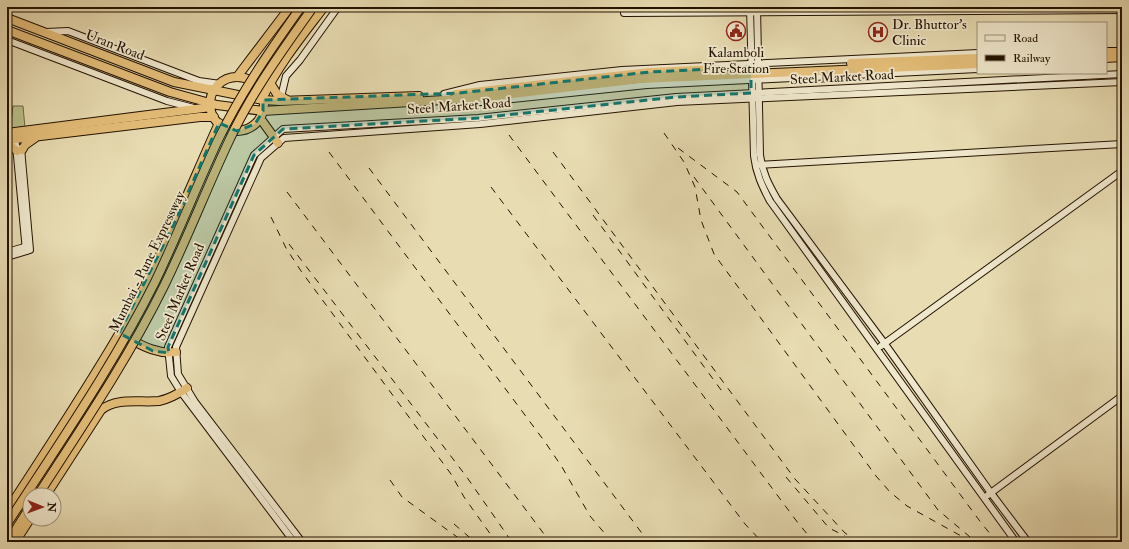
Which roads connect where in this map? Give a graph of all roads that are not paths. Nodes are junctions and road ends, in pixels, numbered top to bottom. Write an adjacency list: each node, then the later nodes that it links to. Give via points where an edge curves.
1 (290, 7): 24 (highway)
2 (301, 7): 62 (highway, Mumbai - Pune Expressway, bridge, via 254,75 220,138 182,225 126,337)
3 (324, 7): 27 (highway)
4 (338, 7): 33 (street, via 286,76)
5 (624, 7): 7 (street, via 624,13)
6 (312, 9): 56 (highway, Mumbai - Pune Expressway, bridge, via 263,80 229,142 164,287 135,341)
7 (754, 9): 8 (street); 22 (street)
8 (879, 9): 9 (street)
9 (990, 9): 10 (street)
10 (1122, 10)
11 (7, 18): 29 (highway, Uran Road, via 174,82 195,87)
12 (7, 30): 34 (highway, Uran Road)
13 (7, 40): 35 (street)
14 (1107, 52): 15 (highway)
15 (1122, 52)
16 (977, 53): 22 (street)
17 (1122, 57): 19 (highway)
18 (977, 58): 22 (highway)
19 (1107, 58)
20 (977, 64): 22 (highway)
21 (977, 69): 22 (street)
22 (754, 70): 30 (street); 31 (highway, via 640,79 477,98); 31 (street, via 622,70 480,85)
23 (1122, 74): 25 (street, Steel Market Road)
24 (237, 77): 29 (highway, via 227,80); 32 (highway, via 253,83)
25 (1047, 78): 28 (street); 30 (street, Steel Market Road)
26 (1122, 82): 28 (street, Steel Market Road)
27 (270, 83): 32 (highway); 33 (highway)
28 (1047, 85): 30 (street, Steel Market Road)
29 (218, 87): 32 (highway, Uran Road); 34 (highway)
30 (755, 96): 41 (street, Steel Market Road, via 676,97 478,118 283,129); 45 (street)
31 (444, 97): 33 (highway, Uran Road); 36 (highway)
32 (263, 98): 33 (highway, Uran Road); 36 (highway)
33 (284, 99)
34 (211, 105): 35 (highway); 36 (highway); 37 (highway)
35 (196, 109): 38 (highway)
36 (261, 115): 37 (highway, via 253,126 240,130 227,129); 41 (highway)
37 (216, 120): 39 (highway, via 200,117); 50 (highway, via 175,222)
38 (16, 135): 39 (highway); 40 (highway); 44 (street)
39 (39, 136): 44 (highway)
40 (7, 140)
41 (276, 140): 53 (street, Steel Market Road, via 254,155 168,347)
42 (7, 143): 44 (highway)
43 (1122, 144): 45 (street)
44 (19, 150): 47 (street)
45 (758, 165): 51 (street, via 777,199); 52 (street, via 770,201)
46 (1122, 171): 51 (street)
47 (27, 248): 48 (street); 49 (street)
48 (7, 252)
49 (7, 257)
50 (119, 333): 53 (highway, via 153,351); 60 (highway)
51 (885, 344): 52 (street); 58 (street)
52 (877, 349): 59 (street)
53 (172, 353): 54 (street, Steel Market Road)
54 (184, 390): 57 (highway, via 157,401 109,404 101,410); 66 (street, Steel Market Road); 67 (street, Steel Market Road)
55 (1122, 396): 58 (street)
56 (43, 487)
57 (51, 487)
58 (991, 493): 59 (street); 69 (street)
59 (984, 498): 68 (street)
60 (7, 511)
61 (22, 520): 64 (highway)
62 (7, 524)
63 (25, 527): 65 (highway)
64 (8, 542)
65 (15, 542)
66 (294, 542)
67 (302, 542)
68 (1016, 542)
69 (1028, 542)

